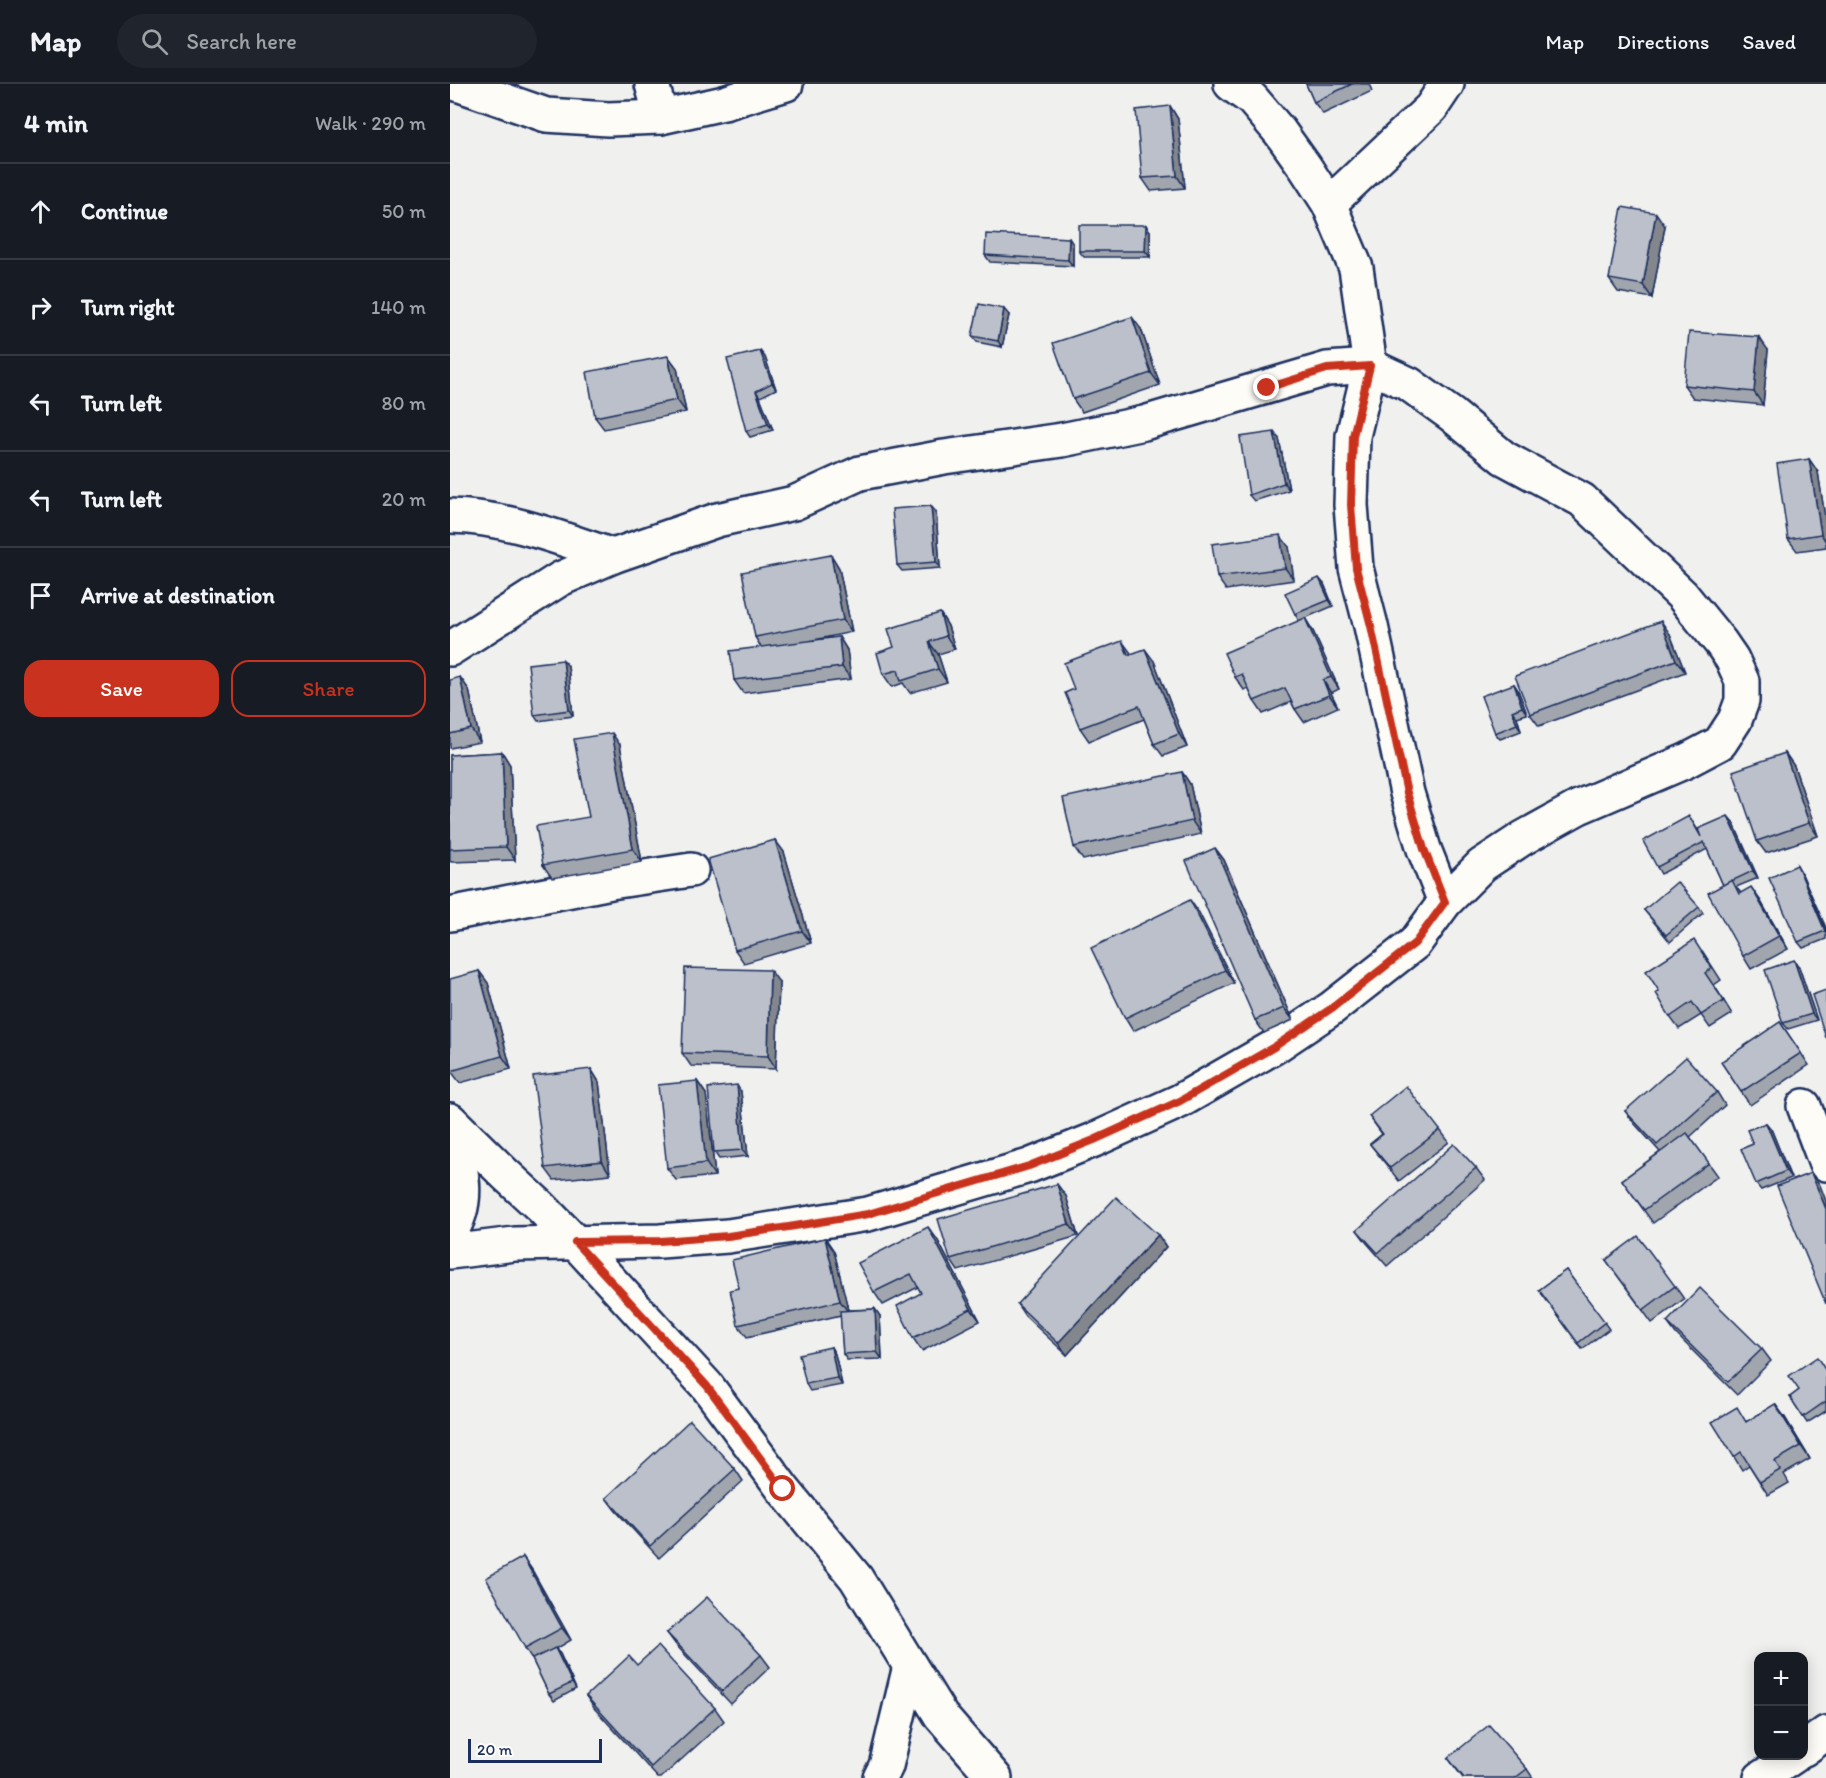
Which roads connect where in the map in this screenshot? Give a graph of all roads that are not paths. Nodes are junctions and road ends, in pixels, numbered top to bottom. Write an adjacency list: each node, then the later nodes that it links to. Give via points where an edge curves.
1 (457, 84): 6 (street, via 546,115)
2 (652, 84): 6 (street)
3 (786, 84): 6 (street)
4 (1231, 84): 7 (street, via 1252,99 1280,132)
5 (1447, 84): 7 (street, via 1431,108)
6 (661, 117)
7 (1329, 204): 8 (street, via 1356,268)
8 (1370, 366): 10 (street, via 1327,369 1109,431 860,474 794,503 717,520); 13 (street, via 1353,436 1351,505 1356,568 1407,793); 13 (street, via 1409,384 1504,458 1582,500 1682,595 1721,643 1742,681 1742,701 1720,743 1579,807 1523,838 1482,865)
9 (450, 516): 10 (street, via 504,522)
10 (613, 556): 11 (street, via 560,579)
11 (450, 650)
12 (691, 870): 14 (street)
13 (1445, 902): 20 (street, via 1415,943 1332,1008 1274,1047 1180,1101 1029,1166 868,1214 728,1236)
14 (450, 914)
15 (1804, 1106): 18 (street)
16 (450, 1120): 20 (street)
17 (450, 1131): 19 (street, via 463,1188 462,1209)
18 (1826, 1164)
19 (450, 1233)
20 (575, 1242): 21 (street); 22 (street, via 707,1386 783,1489 856,1578)
21 (450, 1252)
22 (910, 1666): 26 (street); 27 (street, via 941,1716)
23 (1826, 1733): 24 (street)
24 (1808, 1746)
25 (1787, 1760): 28 (street)
26 (888, 1774)
27 (995, 1778)
28 (1761, 1778)

